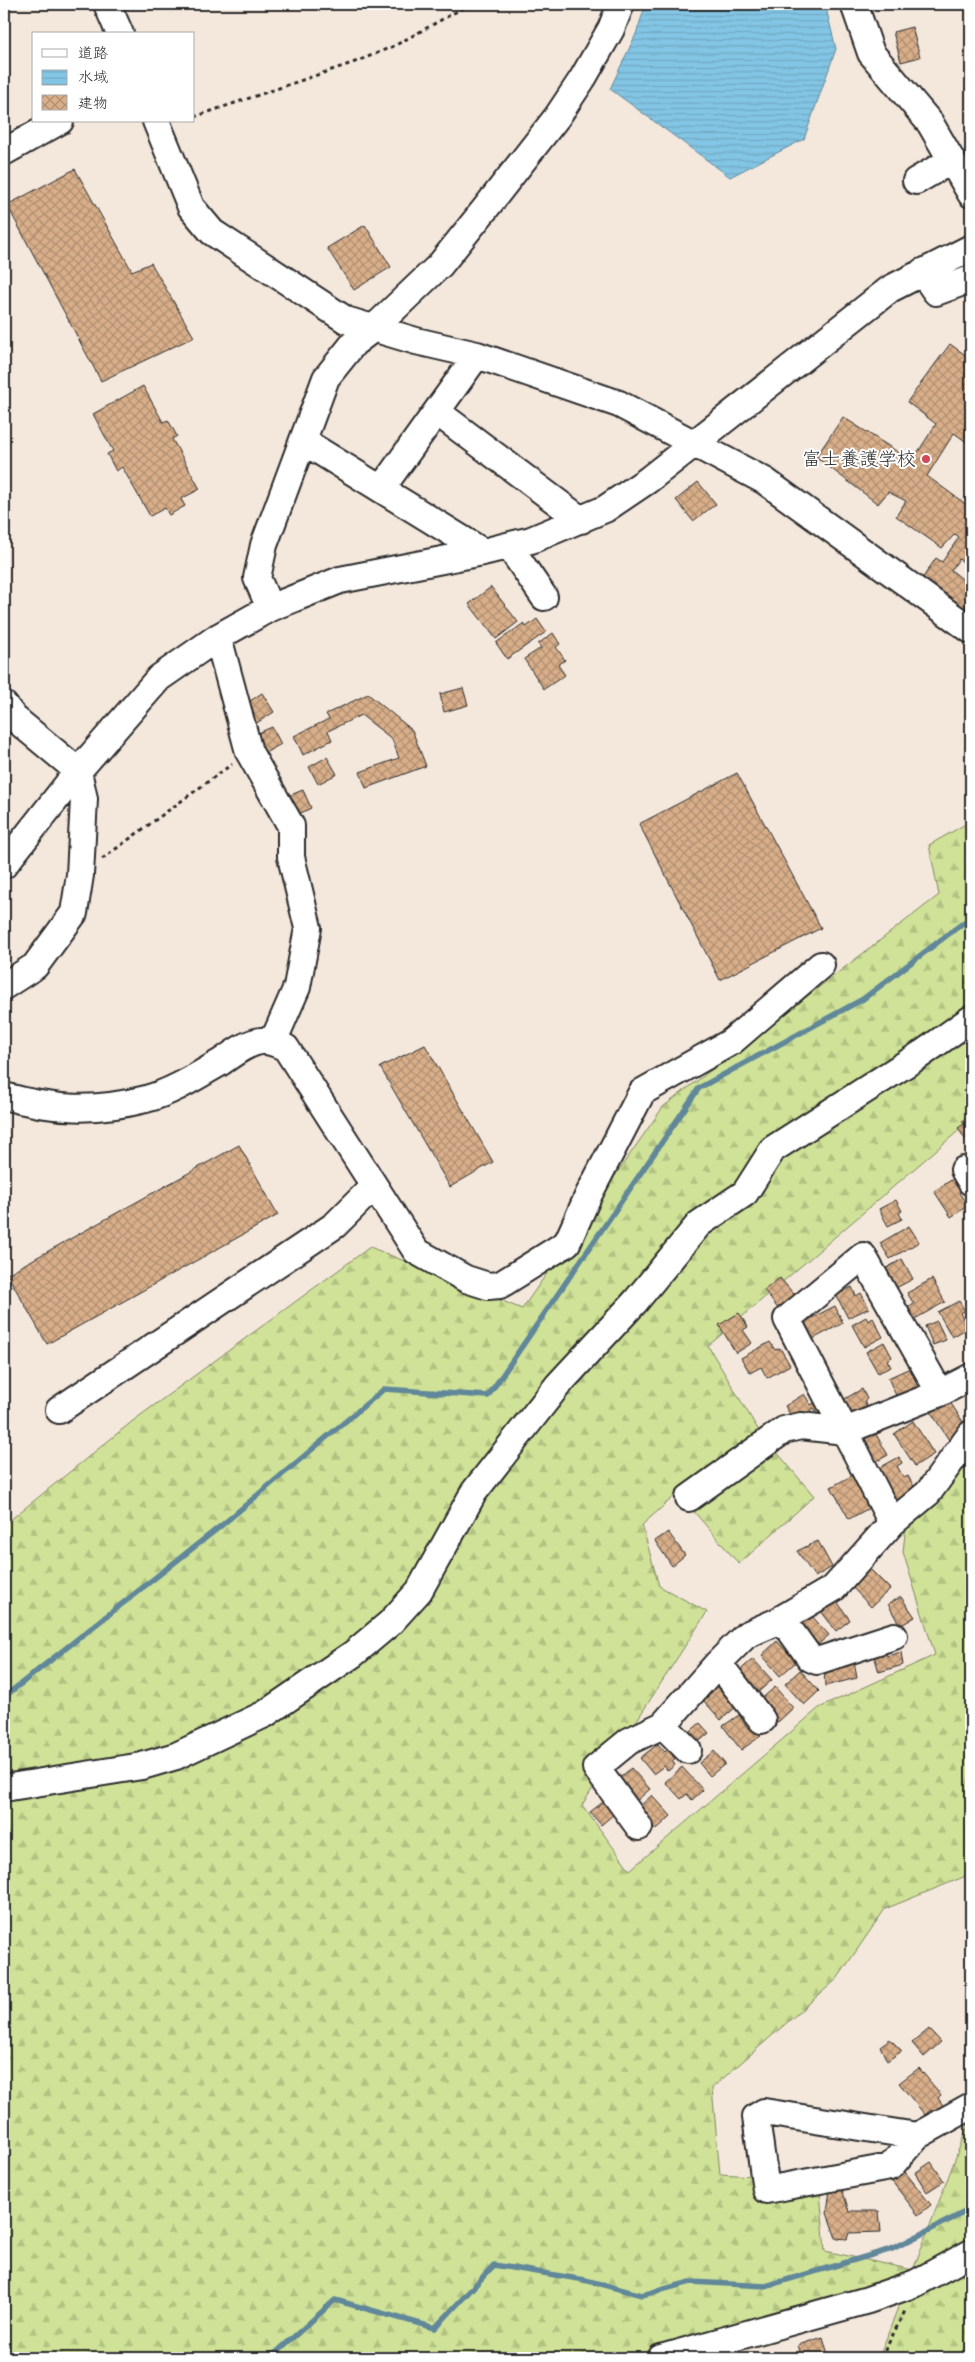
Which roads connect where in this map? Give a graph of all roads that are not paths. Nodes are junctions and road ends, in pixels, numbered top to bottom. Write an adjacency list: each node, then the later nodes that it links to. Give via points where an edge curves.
1 (107, 4): 4 (street)
2 (621, 4): 14 (street, via 583,78 557,117 440,265)
3 (854, 4): 8 (street, via 871,53 930,123)
4 (119, 32)
5 (58, 122): 7 (street)
6 (156, 122): 14 (street, via 191,207 212,232 346,320)
7 (4, 152)
8 (952, 160): 9 (street); 10 (street)
9 (916, 180)
10 (971, 194)
11 (971, 248): 12 (street)
12 (922, 272): 13 (street, via 936,292); 18 (street, via 890,289)
13 (971, 279)
14 (374, 327): 15 (street); 17 (street, via 354,342 326,378)
15 (477, 355): 16 (street); 18 (street, via 619,404)
16 (437, 412): 19 (street); 20 (street)
17 (303, 441): 19 (street); 24 (street, via 264,545 257,578)
18 (692, 444): 20 (street, via 648,480 605,509); 25 (street, via 766,481)
19 (381, 490): 22 (street)
20 (581, 520): 21 (street)
21 (509, 546): 22 (street); 23 (street)
22 (483, 552): 24 (street, via 340,580)
23 (544, 597)
24 (270, 608): 26 (street)
25 (971, 630)
26 (218, 637): 28 (street, via 159,678); 33 (street, via 249,752 292,826 291,857 308,928 296,987)
27 (4, 705): 28 (street, via 14,718)
28 (78, 771): 29 (street); 31 (street, via 84,799 80,875 74,913 35,966)
29 (4, 865)
30 (821, 965): 35 (street, via 731,1042 642,1092 589,1194 568,1243 500,1284 488,1286 466,1279 416,1251)
31 (4, 986)
32 (971, 1019): 49 (street, via 923,1054 774,1149 745,1193 699,1224 635,1302 558,1386 474,1492 419,1591 390,1623 353,1654 265,1714 176,1756 142,1766)
33 (273, 1042): 34 (street, via 251,1043 188,1082 148,1098 103,1108 66,1109); 35 (street, via 286,1048)
34 (4, 1096)
35 (374, 1186): 38 (street, via 335,1225)
36 (971, 1377): 37 (street)
37 (940, 1393): 39 (street); 39 (street, via 864,1256 787,1320)
38 (59, 1410)
39 (845, 1431): 41 (street, via 801,1426 784,1430); 42 (street)
40 (971, 1434): 42 (street, via 928,1493)
41 (689, 1498)
42 (892, 1523): 43 (street, via 834,1588)
43 (782, 1619): 44 (street, via 810,1658 817,1661); 45 (street, via 746,1635)
44 (894, 1636)
45 (718, 1663): 46 (street); 47 (street)
46 (762, 1720)
47 (662, 1725): 48 (street); 50 (street, via 629,1741 596,1768)
48 (688, 1750)
49 (4, 1788)
50 (639, 1827)
51 (971, 2106): 52 (street)
52 (917, 2136): 52 (street, via 890,2167 766,2190 756,2117 764,2112)
53 (971, 2253): 54 (street, via 921,2280 868,2300)
54 (661, 2358)

